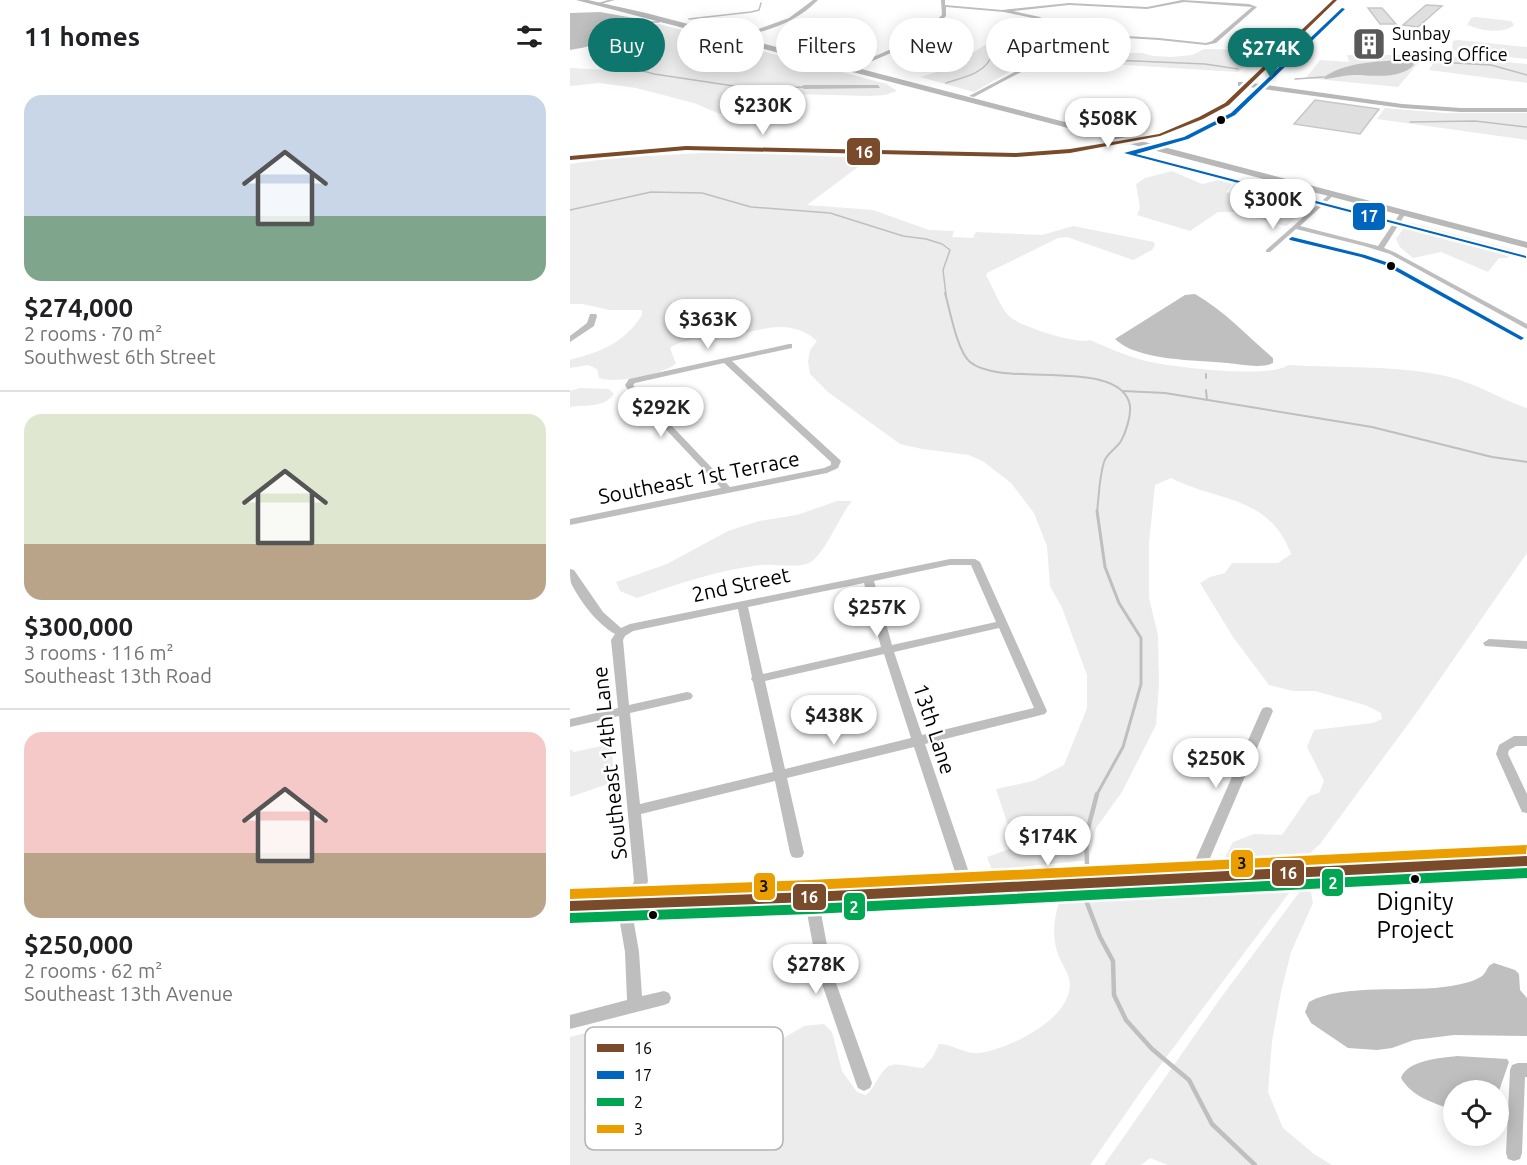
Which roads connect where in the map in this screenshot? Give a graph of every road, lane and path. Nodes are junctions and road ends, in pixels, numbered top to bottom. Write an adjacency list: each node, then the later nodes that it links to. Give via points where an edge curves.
1 (579, 0): 6 (main road)
2 (613, 0): 7 (street)
3 (816, 0): 12 (street, via 789,22)
4 (1323, 0): 16 (main road)
5 (1335, 0): 17 (main road)
6 (596, 2): 7 (main road); 11 (main road)
7 (605, 2): 10 (main road)
8 (943, 3): 9 (street); 13 (street, via 944,15 922,33)
9 (1005, 11): 9 (street, via 1060,4 1147,8 1184,1 1255,7 1211,43 1060,33 1038,18)
10 (677, 21)
11 (677, 22)
12 (764, 29)
13 (877, 58)
14 (871, 72): 18 (main road)
15 (1017, 72): 18 (street)
16 (1236, 84): 17 (main road); 19 (main road, via 1217,102)
17 (1247, 85): 19 (main road); 21 (main road, via 1411,107)
18 (968, 97): 20 (main road); 22 (main road)
19 (1220, 106): 24 (main road, via 1182,128)
20 (1028, 110): 22 (main road); 24 (main road)
21 (1527, 110)
22 (1018, 113): 23 (main road)
23 (1092, 132): 24 (main road); 25 (main road, via 1104,141)
24 (1134, 141): 25 (main road); 27 (main road)
25 (1091, 148): 26 (main road, via 988,156 686,147)
26 (570, 158)
27 (1332, 194): 28 (main road); 29 (street)
28 (1403, 213): 30 (main road); 31 (street)
29 (1295, 227): 31 (street); 32 (street)
30 (1527, 245)
31 (1380, 248): 34 (street)
32 (1268, 251)
33 (592, 316): 35 (street, via 591,324)
34 (1527, 327)
35 (570, 340)
36 (789, 346): 37 (street)
37 (726, 360): 38 (street, via 632,381 628,386); 38 (street, Southeast 1st Terrace, via 836,461 827,470)
38 (729, 491): 39 (street, Southeast 1st Terrace)
39 (570, 522)
40 (570, 572): 44 (street, via 613,629)
41 (868, 579): 42 (street, 2nd Street); 43 (street, 2nd Street, via 950,562 975,562); 47 (street, 13th Lane)
42 (742, 605): 44 (street, 2nd Street); 48 (street)
43 (1002, 624): 47 (street); 53 (street, via 1041,711)
44 (621, 633): 50 (street, Southeast 14th Lane, via 617,640)
45 (1489, 643): 46 (street)
46 (1527, 645)
47 (888, 651): 48 (street); 53 (street, 13th Lane)
48 (757, 679): 55 (street)
49 (687, 696): 50 (street)
50 (624, 711): 52 (street); 57 (street, Southeast 14th Lane)
51 (1267, 711): 60 (street)
52 (570, 723)
53 (917, 741): 55 (street); 61 (street, 13th Lane)
54 (1527, 741): 56 (street, via 1514,741 1503,748 1502,754)
55 (781, 775): 57 (street); 58 (street)
56 (1527, 808)
57 (635, 810): 63 (street, Southeast 14th Lane, via 641,881)
58 (797, 854)
59 (1527, 861): 60 (main road)
60 (1194, 879): 61 (main road)
61 (968, 890): 62 (main road)
62 (812, 897): 63 (main road); 69 (street, via 825,972)
63 (634, 903): 64 (main road); 66 (street, Southeast 14th Lane, via 627,923)
64 (570, 906)
65 (664, 998): 66 (street)
66 (635, 1003): 67 (street)
67 (570, 1022)
68 (1527, 1070): 70 (street, via 1518,1070)
69 (864, 1083)
70 (1514, 1153)

